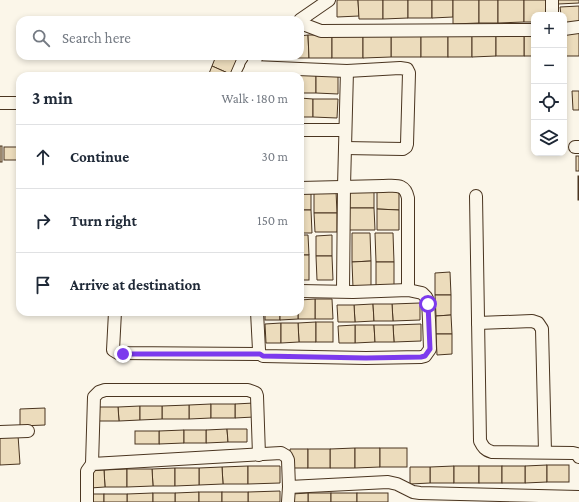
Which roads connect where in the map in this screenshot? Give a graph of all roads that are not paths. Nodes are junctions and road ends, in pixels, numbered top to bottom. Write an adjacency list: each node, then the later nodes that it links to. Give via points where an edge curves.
1 (329, 0): 4 (street)
2 (552, 0): 3 (street)
3 (552, 12)
4 (304, 18)
5 (304, 23): 8 (street, via 321,31)
6 (579, 27): 7 (street)
7 (567, 29)
8 (531, 30)
9 (251, 66): 10 (street)
10 (347, 70): 14 (street); 15 (street, via 407,69 408,136 406,147 403,149)
11 (0, 103): 12 (street)
12 (16, 103)
13 (304, 130): 14 (street)
14 (345, 130): 15 (street)
15 (345, 148): 16 (street)
16 (344, 186): 17 (street); 19 (street, via 397,186 405,189 408,198); 21 (street)
17 (304, 188)
18 (476, 196): 24 (street)
19 (408, 290): 21 (street); 25 (street, via 422,294 428,301 430,349 423,357 350,358)
20 (304, 291): 21 (street)
21 (343, 291)
22 (115, 316): 25 (street, via 113,350 118,354)
23 (257, 316): 25 (street)
24 (478, 323): 28 (street, via 480,441 483,447 492,452); 28 (street, via 532,321 538,323 542,329)
25 (260, 354)
26 (28, 431): 27 (street)
27 (0, 432)
28 (545, 452): 30 (street, via 573,453)
29 (259, 454): 31 (street); 31 (street, via 256,392 105,390 94,397); 32 (street, via 281,453 286,456)
30 (579, 457)
31 (92, 464): 36 (street, via 87,471)
32 (289, 488): 35 (street, via 388,482 413,492); 37 (street)
33 (579, 489): 34 (street)
34 (579, 497): 35 (street); 38 (street)
35 (420, 498)
36 (87, 502)
37 (288, 502)
38 (578, 502)

